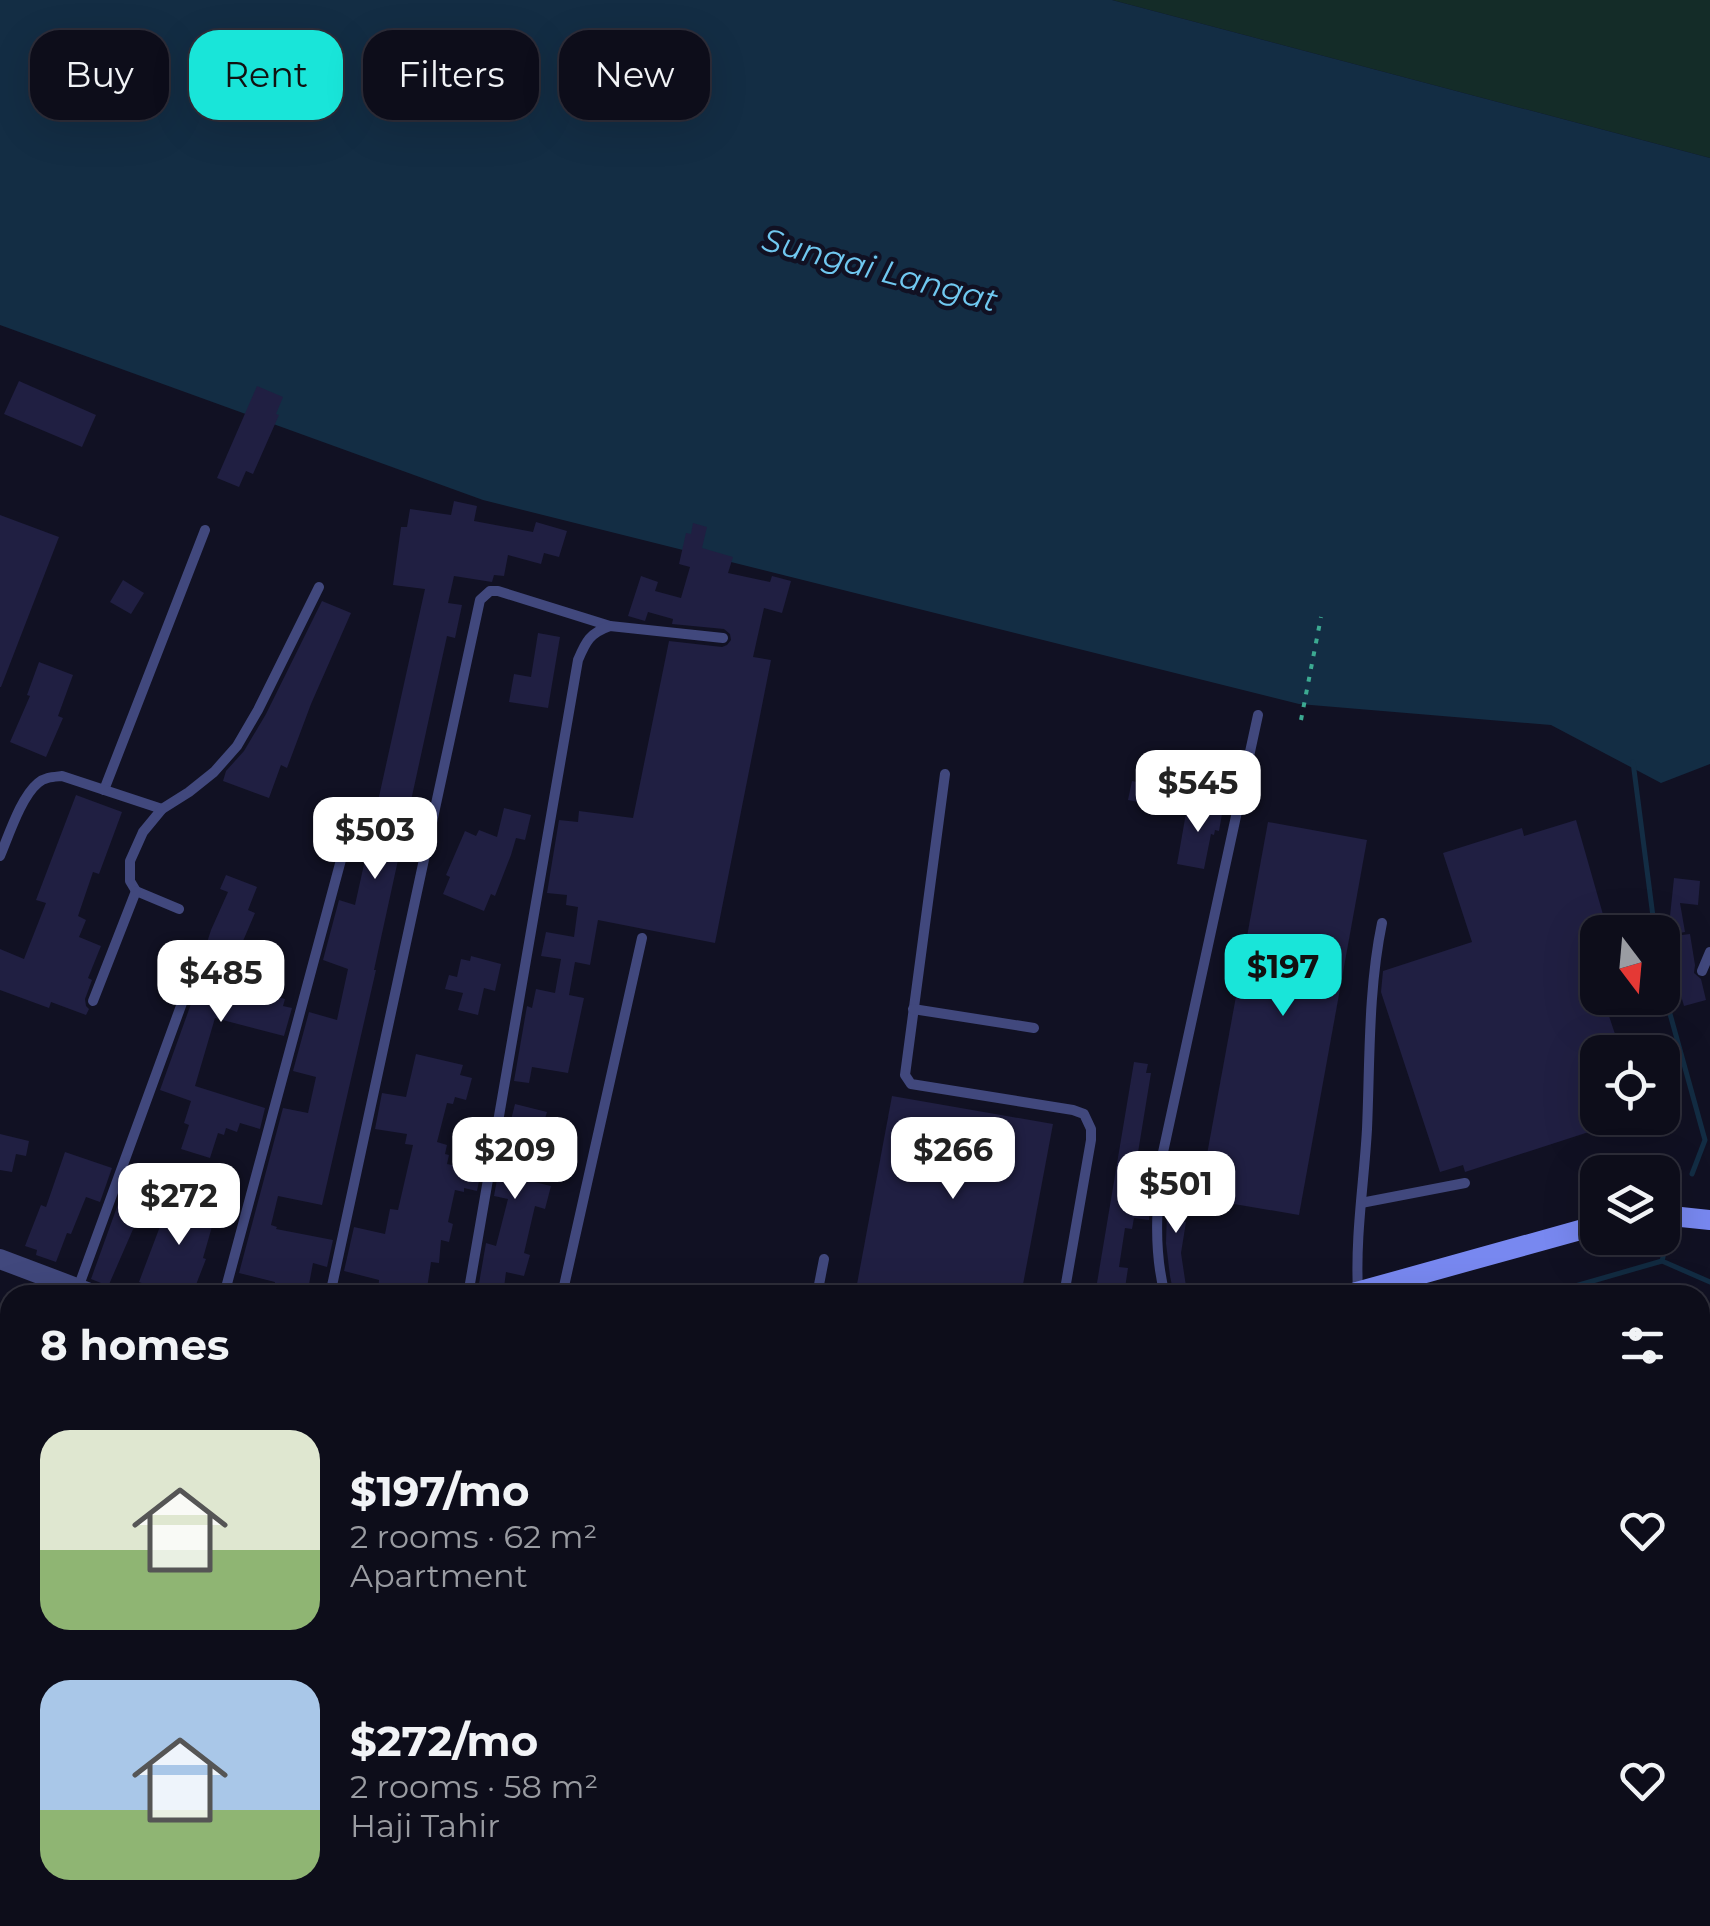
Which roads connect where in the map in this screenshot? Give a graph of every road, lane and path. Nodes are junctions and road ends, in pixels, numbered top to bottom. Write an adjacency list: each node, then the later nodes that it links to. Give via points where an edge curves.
1 (205, 530): 9 (lane)
2 (319, 587): 10 (lane, via 237,746 190,792)
3 (1321, 617): 7 (path)
4 (610, 626): 5 (lane); 33 (lane, via 498,591 480,600); 34 (lane, via 597,630 578,660)
5 (723, 638)
6 (1258, 715): 38 (lane, via 1162,1157 1156,1210)
7 (1301, 720)
8 (945, 774): 21 (lane)
9 (104, 790): 10 (lane); 12 (lane, via 48,777 26,797)
10 (162, 808): 13 (lane, via 130,862)
11 (345, 845): 32 (lane)
12 (0, 856)
13 (136, 891): 14 (lane); 20 (lane)
14 (179, 909)
15 (1382, 922): 24 (lane)
16 (642, 938): 35 (lane)
17 (1710, 952): 19 (lane)
18 (198, 962): 31 (lane)
19 (1702, 971)
20 (92, 1001)
21 (913, 1008): 22 (lane); 37 (lane, via 904,1075 911,1084 1072,1110 1088,1120 1091,1140)
22 (1034, 1028)
23 (1465, 1183): 24 (lane)
24 (1361, 1203): 39 (lane)
25 (1680, 1217): 26 (main road)
26 (1710, 1220)
27 (1580, 1230): 40 (main road)
28 (0, 1259): 30 (street)
29 (824, 1259): 36 (lane)
30 (68, 1285)
31 (88, 1285)
32 (227, 1285)
33 (332, 1285)
34 (470, 1285)
35 (564, 1285)
36 (819, 1285)
37 (1066, 1285)
38 (1163, 1285)
39 (1353, 1285)
40 (1381, 1285)

